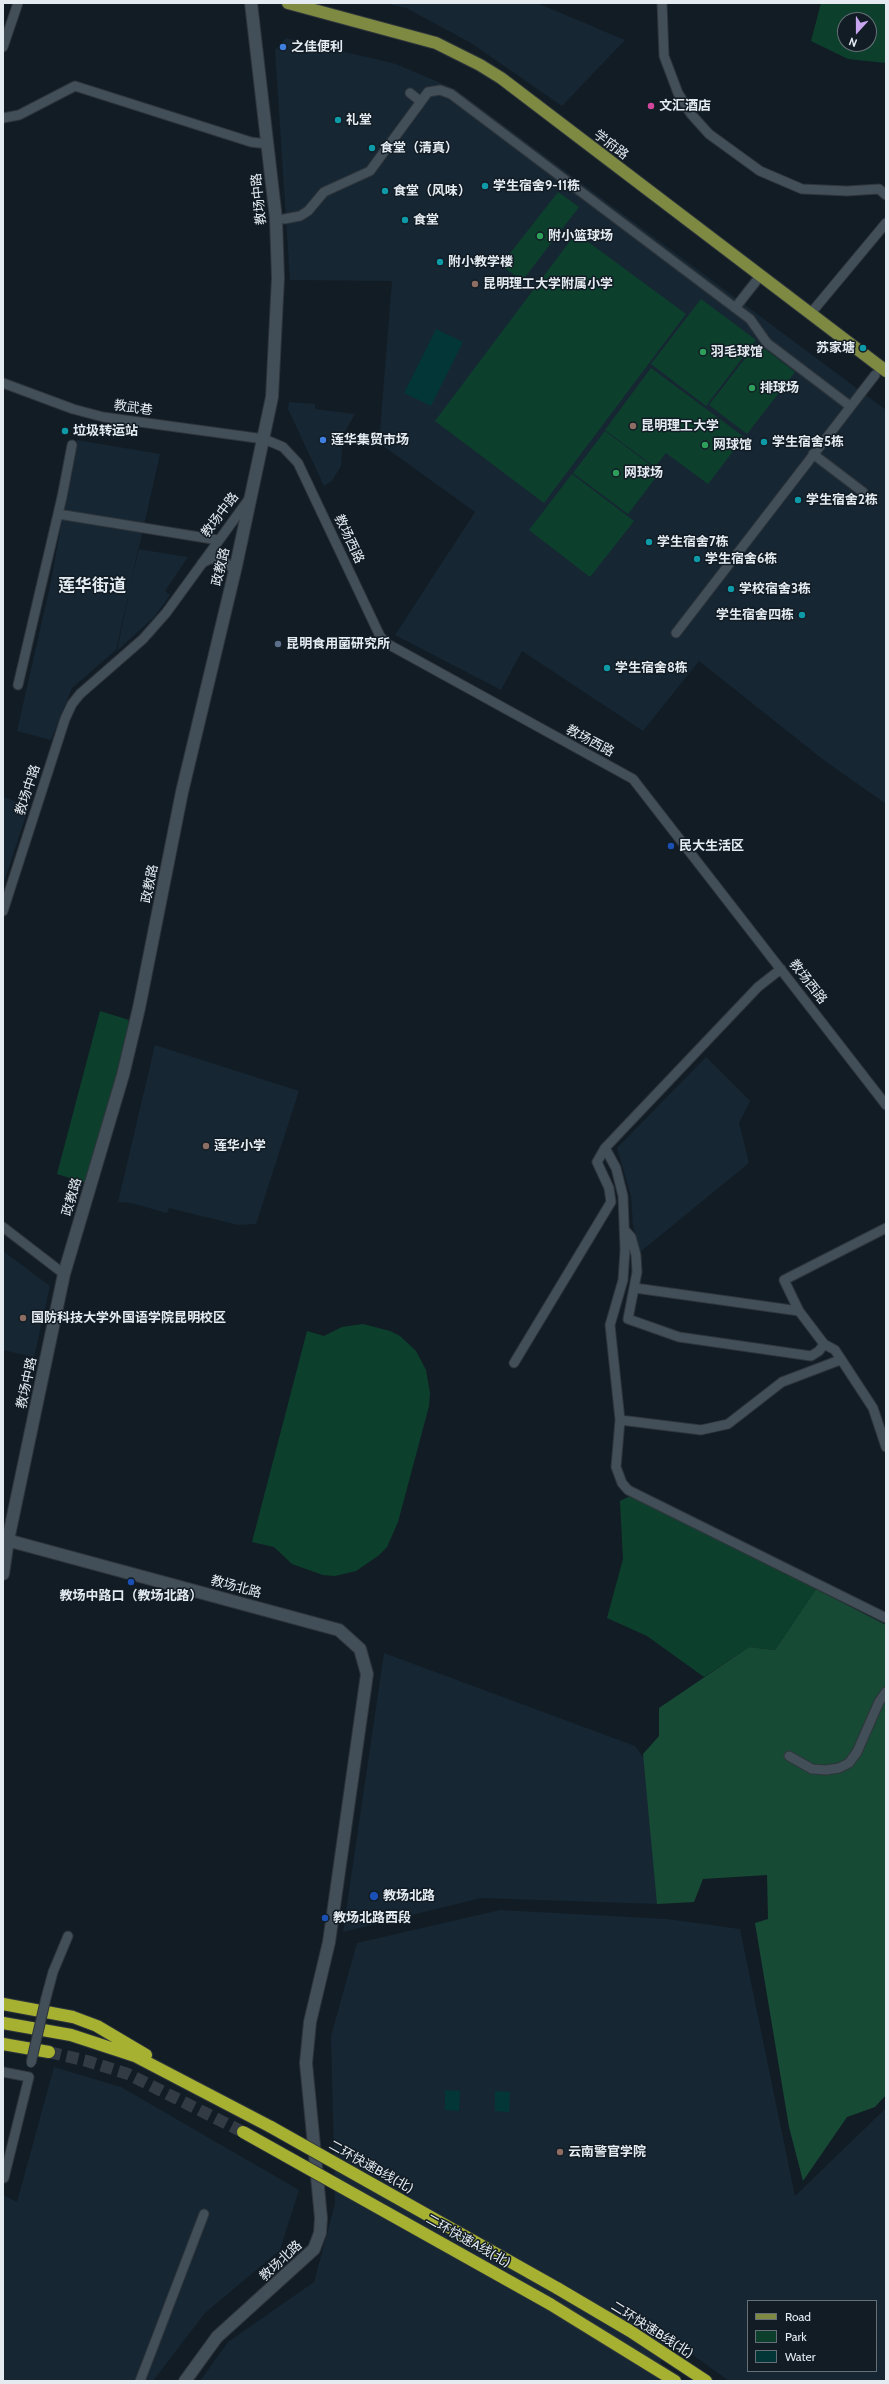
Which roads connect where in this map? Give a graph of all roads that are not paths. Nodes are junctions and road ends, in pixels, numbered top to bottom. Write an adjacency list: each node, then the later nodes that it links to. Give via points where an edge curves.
1 (18, 3): 5 (street)
2 (251, 3): 9 (main road, 教场中路)
3 (288, 3): 13 (main road, 学府路, via 436,43 480,65 502,78)
4 (662, 3): 10 (street, via 664,56 678,93 691,114 709,134 760,170 802,189 879,189)
5 (3, 47)
6 (410, 93): 7 (street)
7 (420, 102): 11 (street, via 370,171 324,192 308,211 300,216); 14 (street, via 428,92 440,90 451,94)
8 (3, 118): 9 (street, via 19,115 75,86 251,142)
9 (267, 144): 19 (main road, 教场中路, via 276,219 278,278 272,397)
10 (886, 195)
11 (284, 219)
12 (886, 223): 15 (street)
13 (761, 275): 14 (street); 15 (main road, 学府路)
14 (735, 308): 18 (street, via 750,319 767,343)
15 (811, 313): 16 (main road, 学府路)
16 (880, 373): 18 (street)
17 (3, 383): 19 (street, 教武巷, via 72,409 103,417)
18 (850, 406): 21 (street)
19 (264, 439): 23 (main road, 教场中路); 31 (street, 教场西路, via 283,447 298,463 380,636 386,643 633,779)
20 (72, 445): 24 (street)
21 (813, 454): 22 (street); 28 (street)
22 (863, 492)
23 (252, 496): 25 (street, 教场中路); 27 (main road, 政教路)
24 (58, 514): 25 (street); 29 (street)
25 (218, 540): 26 (street, 教场中路)
26 (202, 562): 27 (street, via 221,559); 30 (street, 教场中路, via 166,613 143,639 72,704)
27 (235, 570): 37 (main road, 政教路, via 182,792 126,1060)
28 (676, 633)
29 (18, 685)
30 (3, 911)
31 (781, 969): 32 (street, 教场西路); 33 (street, via 758,987)
32 (886, 1105)
33 (605, 1148): 36 (street, via 616,1168 623,1196); 42 (street, via 597,1162 610,1188 611,1202)
34 (3, 1227): 37 (street)
35 (886, 1228): 39 (street, via 784,1280)
36 (624, 1229): 38 (street, via 631,1237 636,1256); 43 (street, via 623,1280 610,1325)
37 (64, 1274): 45 (main road, 教场中路)
38 (635, 1288): 39 (street); 40 (street, via 628,1319 679,1337 811,1356)
39 (800, 1311): 40 (street)
40 (824, 1344): 41 (street, via 835,1350)
41 (840, 1360): 43 (street, via 782,1382 728,1424 701,1430); 44 (street, via 873,1408)
42 (514, 1363)
43 (620, 1420): 47 (street, via 616,1467 622,1483 628,1490)
44 (886, 1447)
45 (5, 1539): 46 (main road, 教场中路); 62 (main road, 教场北路, via 339,1630 360,1649 368,1674 329,1942 310,2022 306,2063 321,2218 320,2233 314,2249 217,2337)
46 (3, 1574)
47 (886, 1618)
48 (886, 1692): 49 (street, via 857,1752 849,1763 839,1768 812,1769)
49 (788, 1756)
50 (68, 1936): 56 (street, bridge, via 53,1972)
51 (3, 2004): 57 (highway, via 68,2016 97,2026)
52 (3, 2023): 57 (highway, 二环快速B线(北), via 71,2035 108,2046 135,2056)
53 (3, 2044): 54 (highway)
54 (49, 2052)
55 (3, 2072): 56 (street)
56 (29, 2077): 59 (street)
57 (198, 2087): 64 (highway, 二环快速B线(北), bridge, via 557,2288 630,2331)
58 (243, 2132): 63 (highway, 二环快速A线(北), bridge, via 550,2304)
59 (4, 2178)
60 (204, 2214): 61 (street)
61 (140, 2381)
62 (185, 2381)
63 (675, 2381)
64 (706, 2381)

